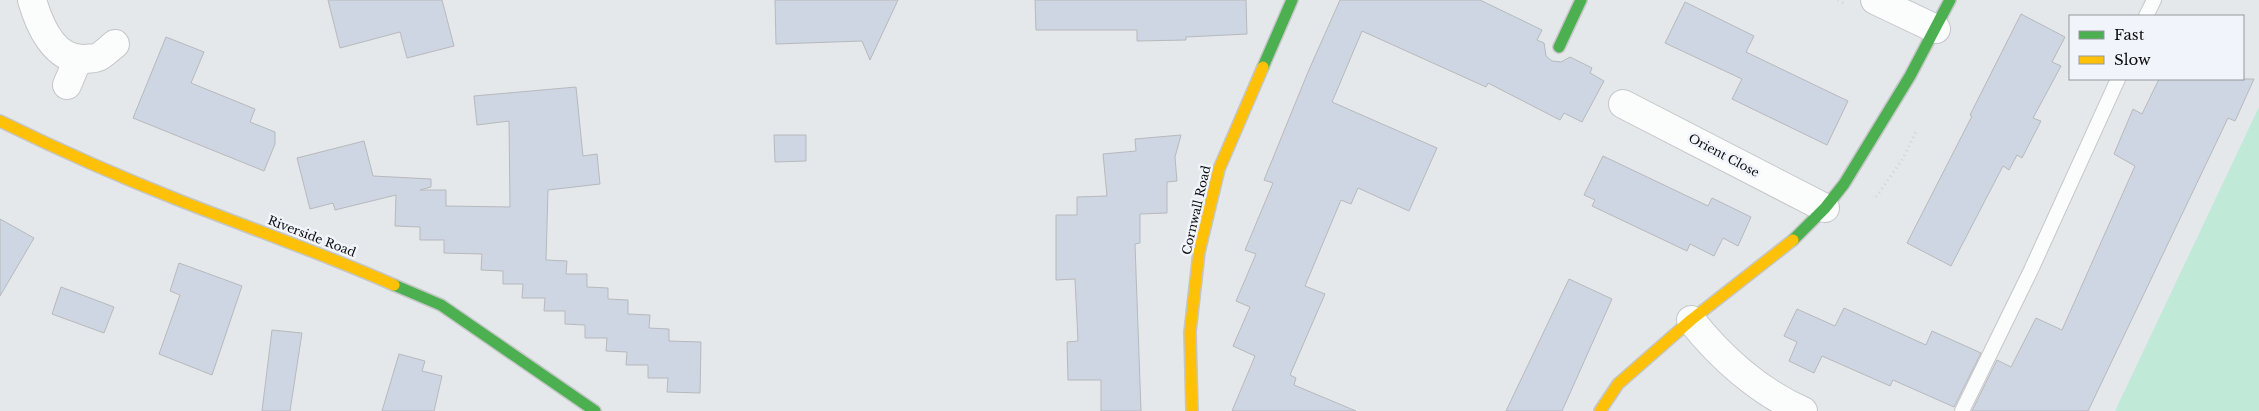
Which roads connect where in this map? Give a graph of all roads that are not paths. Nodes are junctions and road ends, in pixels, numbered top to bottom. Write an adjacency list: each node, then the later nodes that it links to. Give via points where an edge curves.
1 (32, 0): 11 (street, via 39,23 50,40 62,52)
2 (1292, 0): 19 (street, Cornwall Road, via 1219,169 1199,252 1190,332)
3 (1875, 0): 8 (street)
4 (1950, 0): 8 (street)
5 (2154, 0): 7 (lane)
6 (1577, 1): 10 (street)
7 (2146, 15)
8 (1936, 29): 16 (street, via 1849,176)
9 (116, 44): 11 (street, via 98,57)
10 (1559, 47)
11 (78, 59): 13 (street)
12 (2118, 80): 22 (lane)
13 (68, 85)
14 (1623, 104): 16 (street, Orient Close)
15 (0, 122): 18 (street, Riverside Road, via 180,201 338,260 441,305)
16 (1825, 208): 17 (street, via 1786,246)
17 (1691, 320): 20 (street, via 1618,384); 21 (street, via 1709,344 1745,375)
18 (595, 411)
19 (1192, 411)
20 (1600, 411)
21 (1803, 411)
22 (1962, 411)

